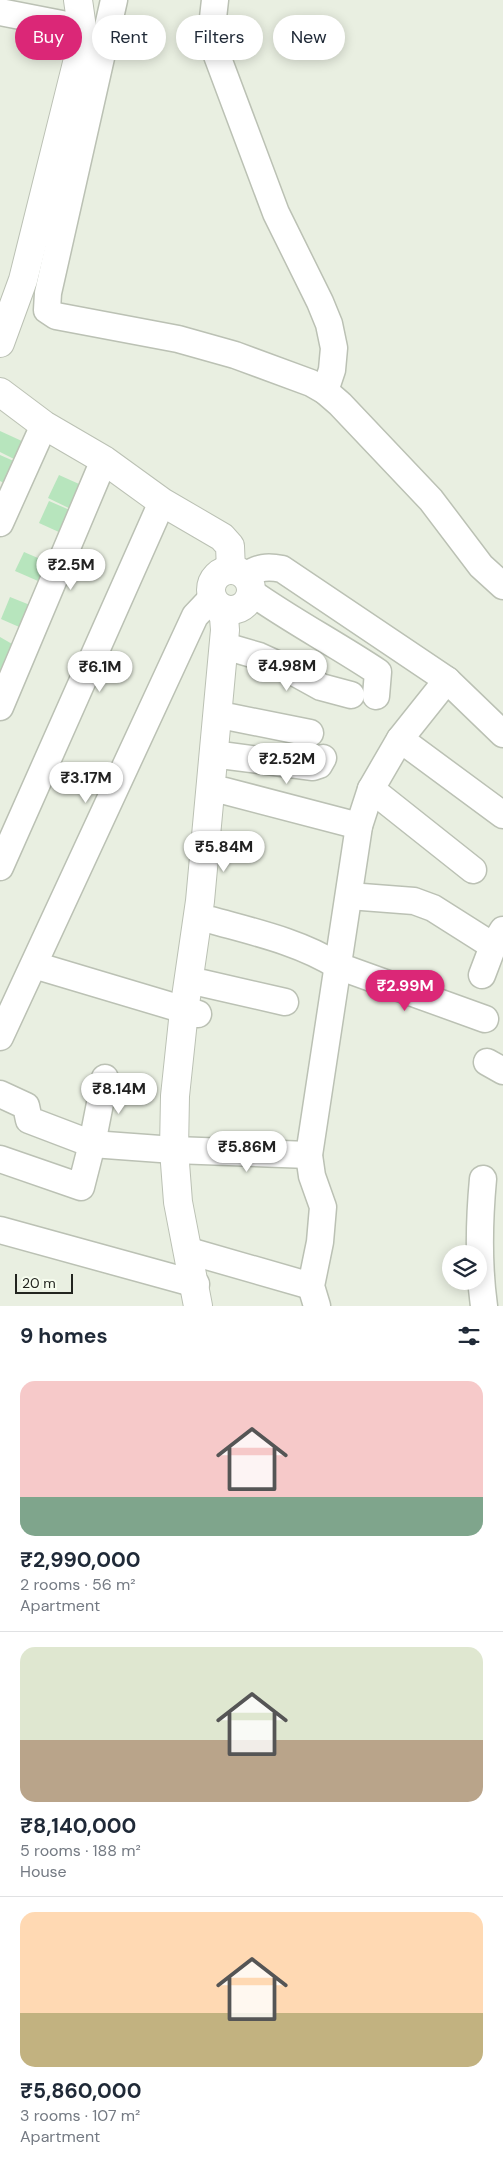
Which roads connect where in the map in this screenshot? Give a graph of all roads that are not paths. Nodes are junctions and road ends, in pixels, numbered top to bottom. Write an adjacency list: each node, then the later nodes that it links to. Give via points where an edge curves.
1 (78, 0): 6 (main road)
2 (114, 0): 9 (street, via 48,292 47,310 56,316 178,339 235,355)
3 (215, 0): 9 (street, via 216,53 276,213 329,324 334,348 332,370)
4 (0, 12): 5 (street)
5 (15, 15)
6 (80, 15)
7 (78, 60): 8 (main road, via 25,270)
8 (2, 335)
9 (325, 391): 15 (street, via 431,500 481,566)
10 (0, 392): 11 (main road)
11 (44, 424): 12 (main road); 14 (street)
12 (104, 460): 13 (main road); 19 (street)
13 (162, 502): 16 (main road, via 222,537 230,546); 30 (street)
14 (0, 523)
15 (503, 586)
16 (233, 591): 17 (main road); 17 (street, via 338,645 378,672 363,696 321,687 284,667); 18 (street, via 257,568 282,569); 27 (main road, via 224,617); 35 (street, via 195,616)
17 (235, 649): 20 (main road)
18 (447, 680): 22 (street); 23 (street)
19 (0, 707)
20 (230, 717): 21 (street); 24 (main road)
21 (310, 733)
22 (503, 734)
23 (400, 739): 26 (street); 28 (street)
24 (228, 756): 25 (street, via 313,767 319,765); 27 (main road)
25 (323, 758)
26 (372, 789): 29 (street); 31 (street)
27 (218, 791): 29 (street); 33 (main road); 40 (main road, via 200,901)
28 (503, 815)
29 (359, 826): 32 (street)
30 (0, 868)
31 (473, 870)
32 (348, 896): 34 (street, via 414,901); 36 (street)
33 (211, 920): 36 (street, via 283,941); 38 (main road)
34 (498, 938): 37 (street)
35 (34, 965): 40 (street); 42 (street)
36 (338, 966): 41 (street); 47 (street)
37 (482, 975)
38 (202, 983): 39 (street); 40 (main road)
39 (285, 1002)
40 (191, 1012): 46 (main road, via 187,1105)
41 (485, 1018)
42 (0, 1037)
43 (105, 1078): 45 (street)
44 (0, 1094): 45 (street, via 26,1106 29,1120)
45 (92, 1144): 46 (street); 48 (street, via 81,1187)
46 (181, 1150): 47 (street); 51 (main road, via 178,1202)
47 (309, 1155): 53 (street, via 312,1176 323,1207)
48 (0, 1159)
49 (483, 1179): 54 (street, via 479,1274)
50 (0, 1230): 52 (street)
51 (189, 1250): 52 (main road); 53 (street)
52 (197, 1295)
53 (314, 1296)
54 (484, 1306)

